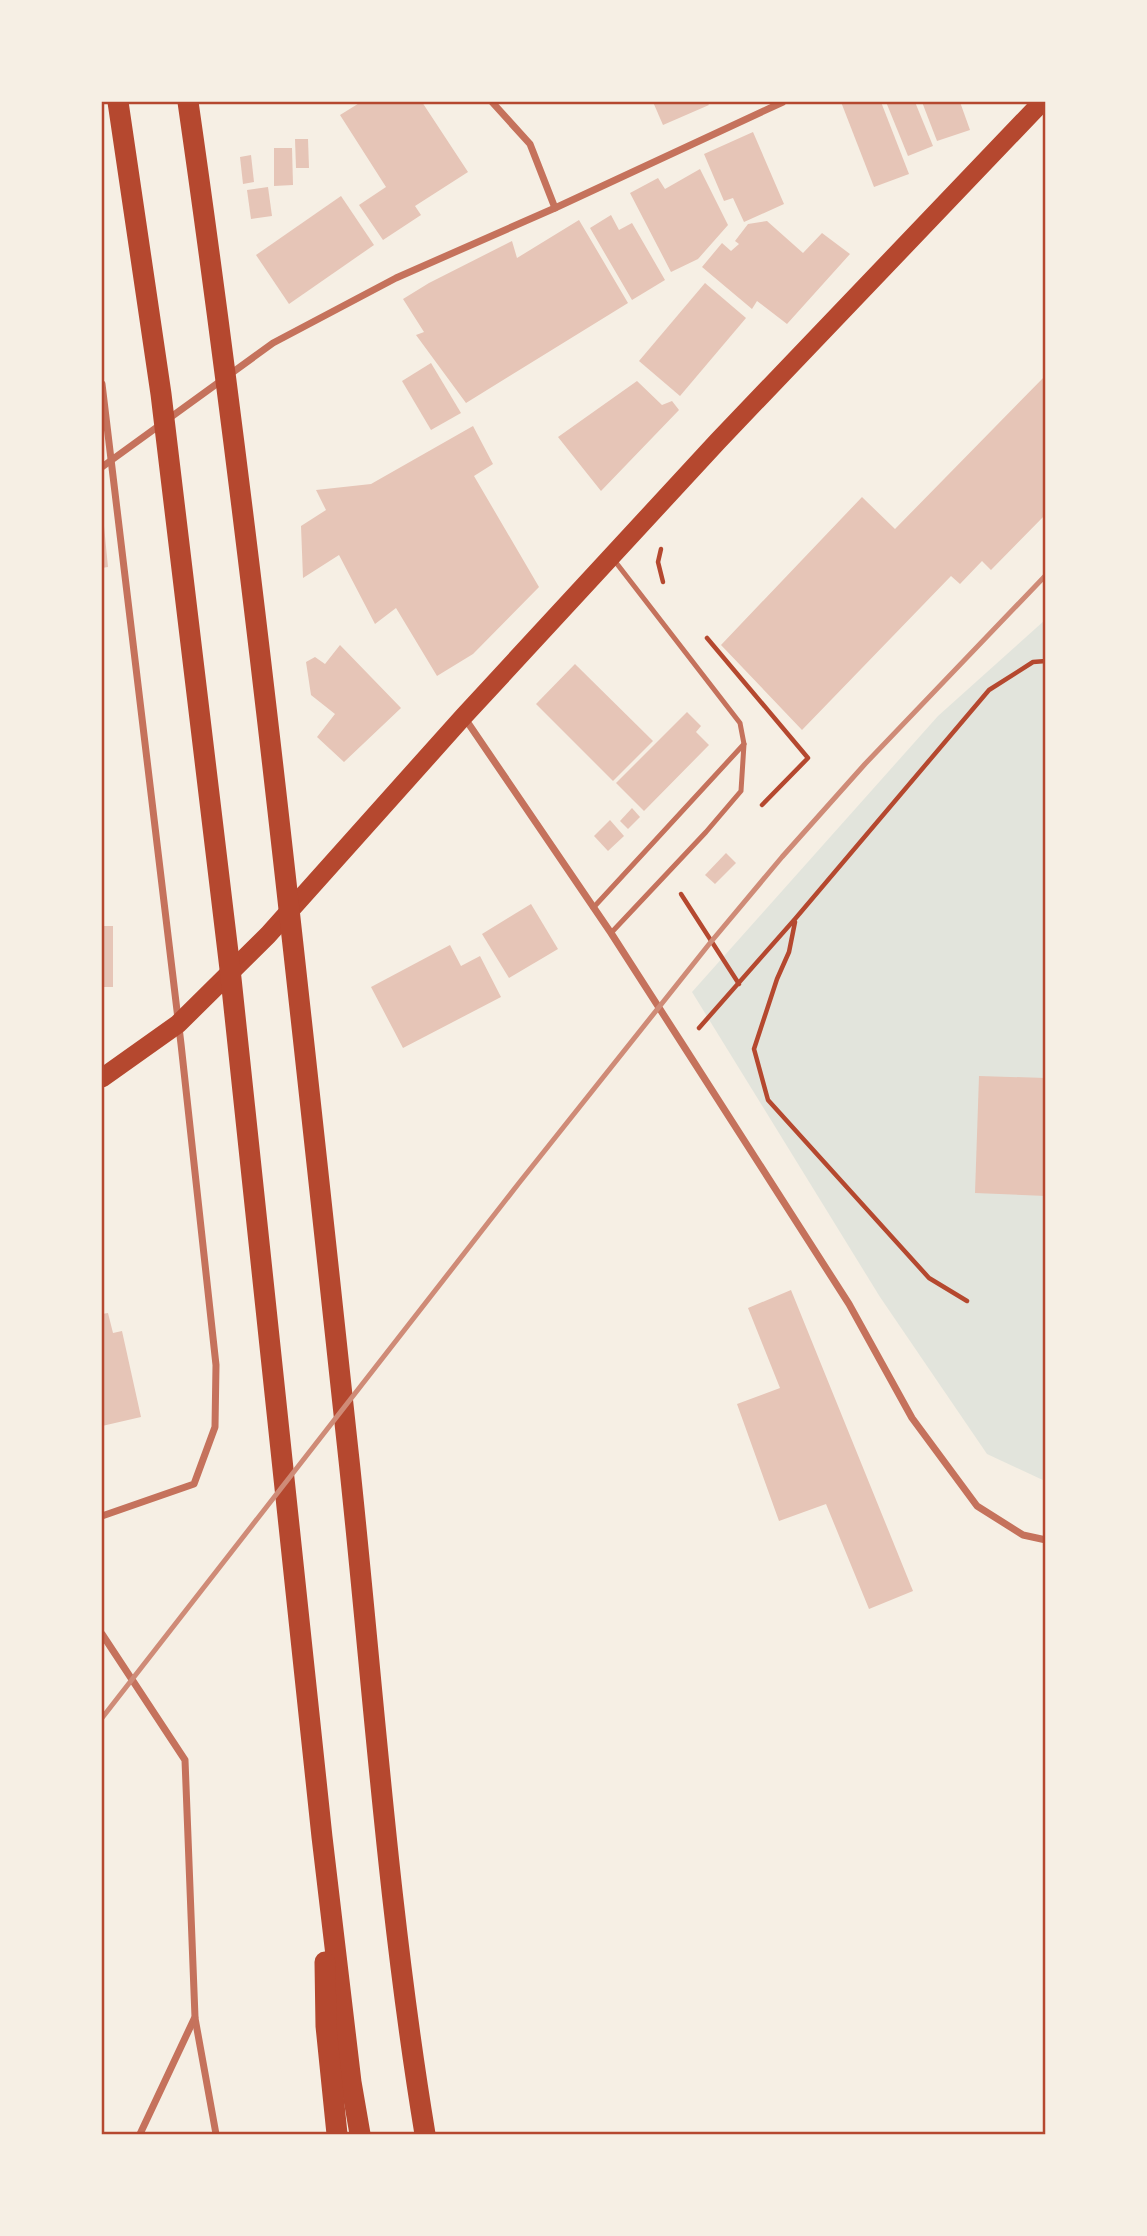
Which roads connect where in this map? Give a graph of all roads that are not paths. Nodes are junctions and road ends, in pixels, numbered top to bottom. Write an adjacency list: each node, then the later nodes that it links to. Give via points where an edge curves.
1 (118, 102): 20 (highway, via 162,408 230,969)
2 (188, 102): 26 (highway, via 230,403 293,939 385,1827)
3 (492, 102): 6 (street, via 530,144)
4 (783, 102): 6 (street)
5 (1042, 102): 10 (highway)
6 (555, 208): 8 (street, via 396,278 273,343)
7 (102, 384): 8 (street)
8 (111, 459): 9 (street); 15 (street)
9 (102, 467)
10 (612, 557): 11 (highway); 12 (lane, via 740,723)
11 (463, 717): 13 (street); 15 (highway, via 268,935)
12 (744, 744): 13 (lane); 14 (lane, via 741,791)
13 (593, 908): 14 (street)
14 (611, 933): 18 (street, via 849,1304 912,1418 977,1506 1023,1535)
15 (178, 1024): 16 (highway); 17 (street, via 216,1365 215,1427 194,1483)
16 (102, 1078)
17 (102, 1516)
18 (1045, 1540)
19 (102, 1634): 21 (street, via 185,1760)
20 (322, 1837): 24 (highway, via 326,2026); 25 (highway)
21 (195, 2017): 22 (street); 23 (street)
22 (140, 2134)
23 (216, 2134)
24 (337, 2134)
25 (360, 2134)
26 (425, 2134)

